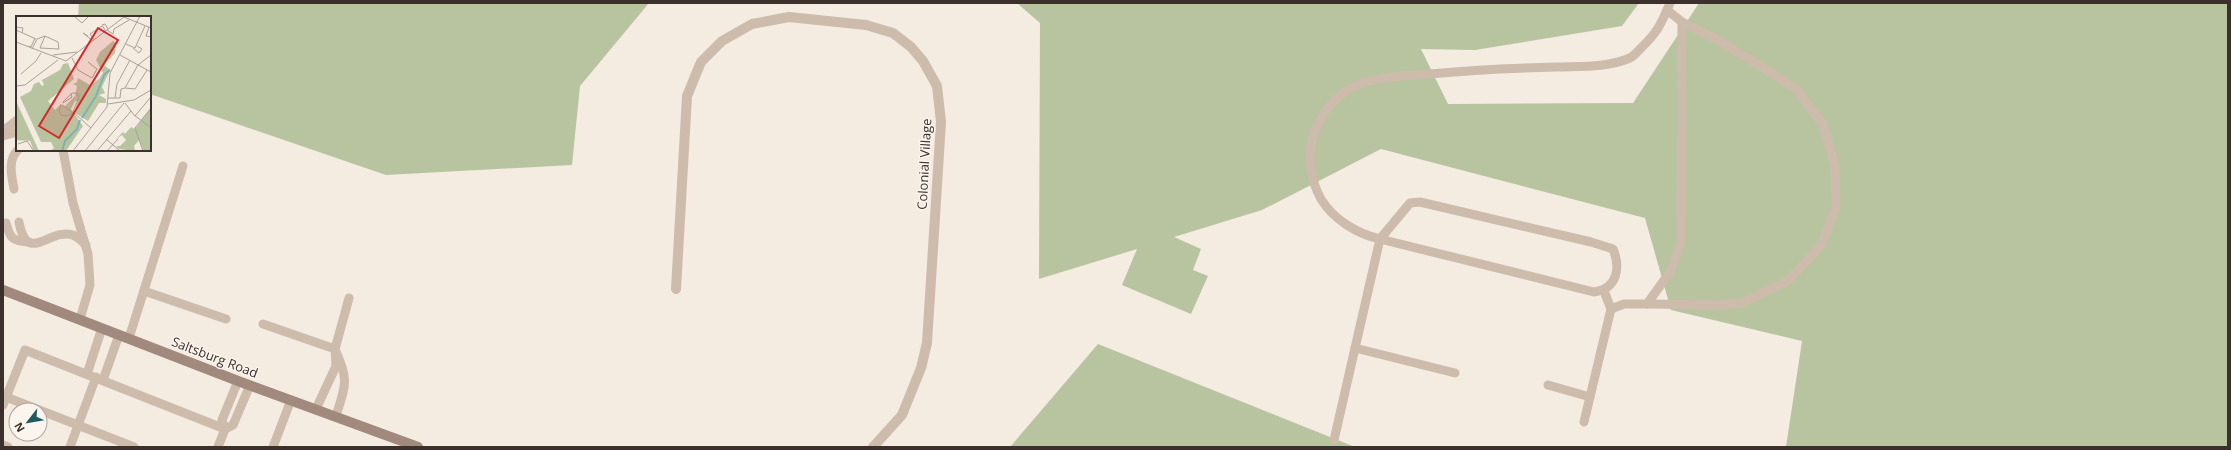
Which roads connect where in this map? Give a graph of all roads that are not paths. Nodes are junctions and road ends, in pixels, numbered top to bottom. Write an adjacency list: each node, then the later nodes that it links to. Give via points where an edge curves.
1 (1669, 6): 2 (lane); 13 (lane, via 1656,34 1631,57 1595,67 1494,69 1378,78 1355,86 1340,95 1319,121 1309,149 1316,190 1326,208 1341,221 1360,232)
2 (1682, 22): 21 (lane, via 1681,243 1670,272); 21 (lane, via 1720,41 1795,88 1822,123 1835,165 1836,207 1821,244 1789,280 1742,303)
3 (16, 121): 4 (lane)
4 (3, 131)
5 (16, 132): 6 (lane)
6 (3, 136)
7 (17, 151): 10 (lane, via 13,156 11,168)
8 (62, 152): 15 (lane, via 73,203)
9 (183, 166): 18 (lane)
10 (14, 189)
11 (19, 222): 14 (lane, via 24,239)
12 (6, 223): 14 (lane, via 10,236 15,240)
13 (1380, 239): 19 (lane, via 1594,292); 19 (lane, via 1410,203 1427,203 1613,249 1617,259 1617,270 1611,285); 28 (lane)
14 (28, 242): 15 (lane, via 43,242 68,234)
15 (86, 244): 23 (lane, via 90,285)
16 (676, 289): 51 (street, Colonial Village, via 687,96 701,62 722,42 752,24 789,17 866,25 894,33 923,61 937,86 941,122 927,343 921,368 902,415)
17 (3, 290): 23 (main road, Saltsburg Road)
18 (144, 291): 24 (lane); 27 (lane)
19 (1604, 291): 22 (lane)
20 (349, 298): 29 (lane)
21 (1647, 304): 22 (lane, via 1624,304)
22 (1611, 309): 35 (lane)
23 (80, 319): 26 (main road, Saltsburg Road)
24 (226, 319)
25 (263, 324): 29 (lane)
26 (102, 328): 27 (main road, Saltsburg Road); 31 (lane)
27 (124, 336): 31 (lane); 32 (main road, Saltsburg Road)
28 (1355, 348): 30 (lane); 43 (lane)
29 (335, 349): 38 (lane, via 336,366); 39 (lane, via 346,380)
30 (1455, 373)
31 (95, 377): 37 (lane, via 25,350); 41 (lane); 42 (lane)
32 (238, 381): 33 (main road, Saltsburg Road); 42 (lane, via 222,420)
33 (250, 385): 36 (main road, Saltsburg Road); 42 (lane, via 233,425)
34 (1548, 385): 35 (lane)
35 (1590, 397): 40 (lane)
36 (291, 400): 38 (main road, Saltsburg Road); 49 (lane)
37 (5, 401): 41 (lane)
38 (316, 409): 39 (main road, Saltsburg Road)
39 (336, 416): 50 (main road, Saltsburg Road)
40 (1584, 422)
41 (78, 425): 46 (lane); 47 (lane)
42 (225, 429): 48 (lane)
43 (1334, 440)
44 (3, 445): 45 (lane)
45 (8, 447)
46 (70, 447)
47 (134, 447)
48 (218, 447)
49 (273, 447)
50 (418, 447)
51 (873, 447)

